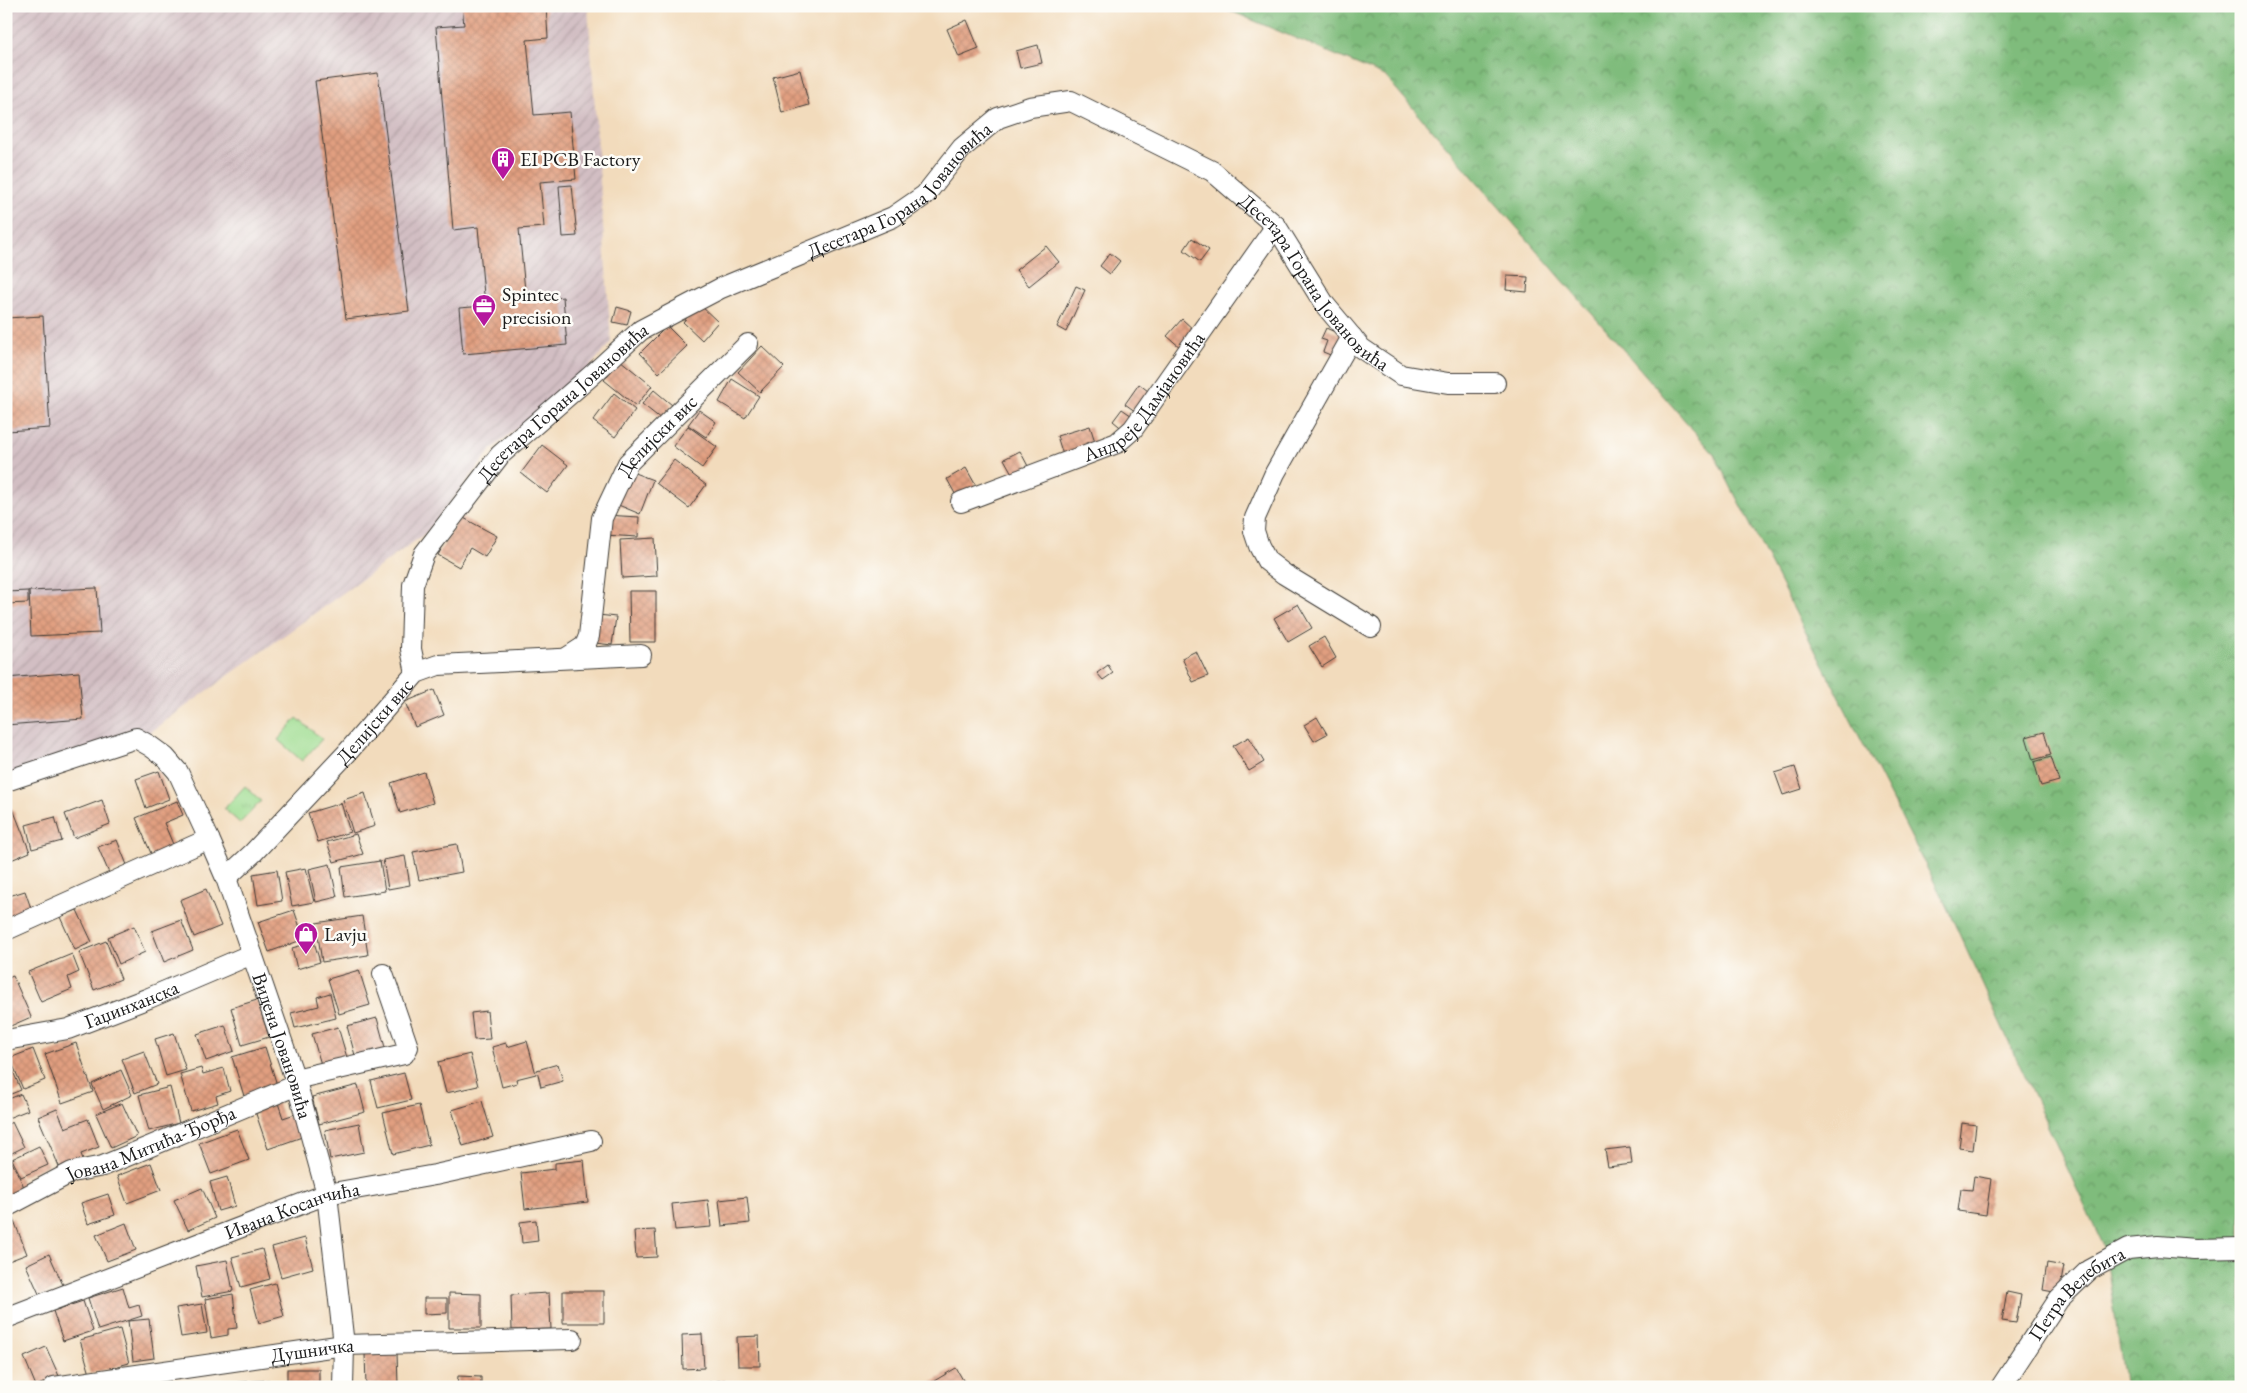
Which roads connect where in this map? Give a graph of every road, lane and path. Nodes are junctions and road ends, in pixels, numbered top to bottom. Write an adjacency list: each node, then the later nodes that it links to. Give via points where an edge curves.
1 (1276, 226): 2 (street, Десетара Горана Јовановића, via 1325,305); 5 (street, Андреје Дамјановића, via 1133,429 1117,443); 9 (street, Десетара Горана Јовановића, via 1212,171 1071,101 1030,107 998,118 962,148 924,195 893,217 721,288 641,330 500,455 424,554 413,585 411,649)
2 (1352, 337): 4 (street, Десетара Горана Јовановића, via 1361,348 1401,375 1448,382); 6 (street, via 1275,473 1255,518 1254,531 1267,561)
3 (748, 344): 8 (street, Делијски вис, via 628,463 602,518 589,636 585,646)
4 (1495, 383)
5 (961, 502)
6 (1371, 628)
7 (641, 655): 8 (street, Делијски вис)
8 (568, 657): 9 (street, Делијски вис, via 438,664)
9 (416, 673): 12 (street, Делијски вис, via 280,825)
10 (6, 782): 11 (street, Видена Јовановића, via 136,738 165,757 178,772)
11 (209, 839): 12 (street, Видена Јовановића); 13 (street)
12 (226, 878): 14 (street, Видена Јовановића)
13 (6, 930)
14 (252, 954): 16 (street, Гаџинханска, via 68,1029); 17 (street, Видена Јовановића)
15 (383, 974): 17 (street, Јована Митића-Ђорђа, via 408,1047 404,1054)
16 (6, 1040)
17 (296, 1082): 19 (street, Видена Јовановића); 20 (street, Јована Митића-Ђорђа, via 103,1166 72,1172)
18 (591, 1141): 19 (street, Ивана Косанчића, via 435,1176)
19 (327, 1194): 22 (street, Ивана Косанчића); 24 (street, Видена Јовановића)
20 (6, 1207)
21 (2241, 1248): 27 (street, Петра Велебита, via 2158,1246 2128,1249 2089,1270 2059,1299)
22 (6, 1318)
23 (572, 1339): 24 (street, Душничка)
24 (344, 1345): 25 (street, Душничка); 26 (street, Видена Јовановића)
25 (54, 1387)
26 (342, 1387)
27 (2001, 1387)

